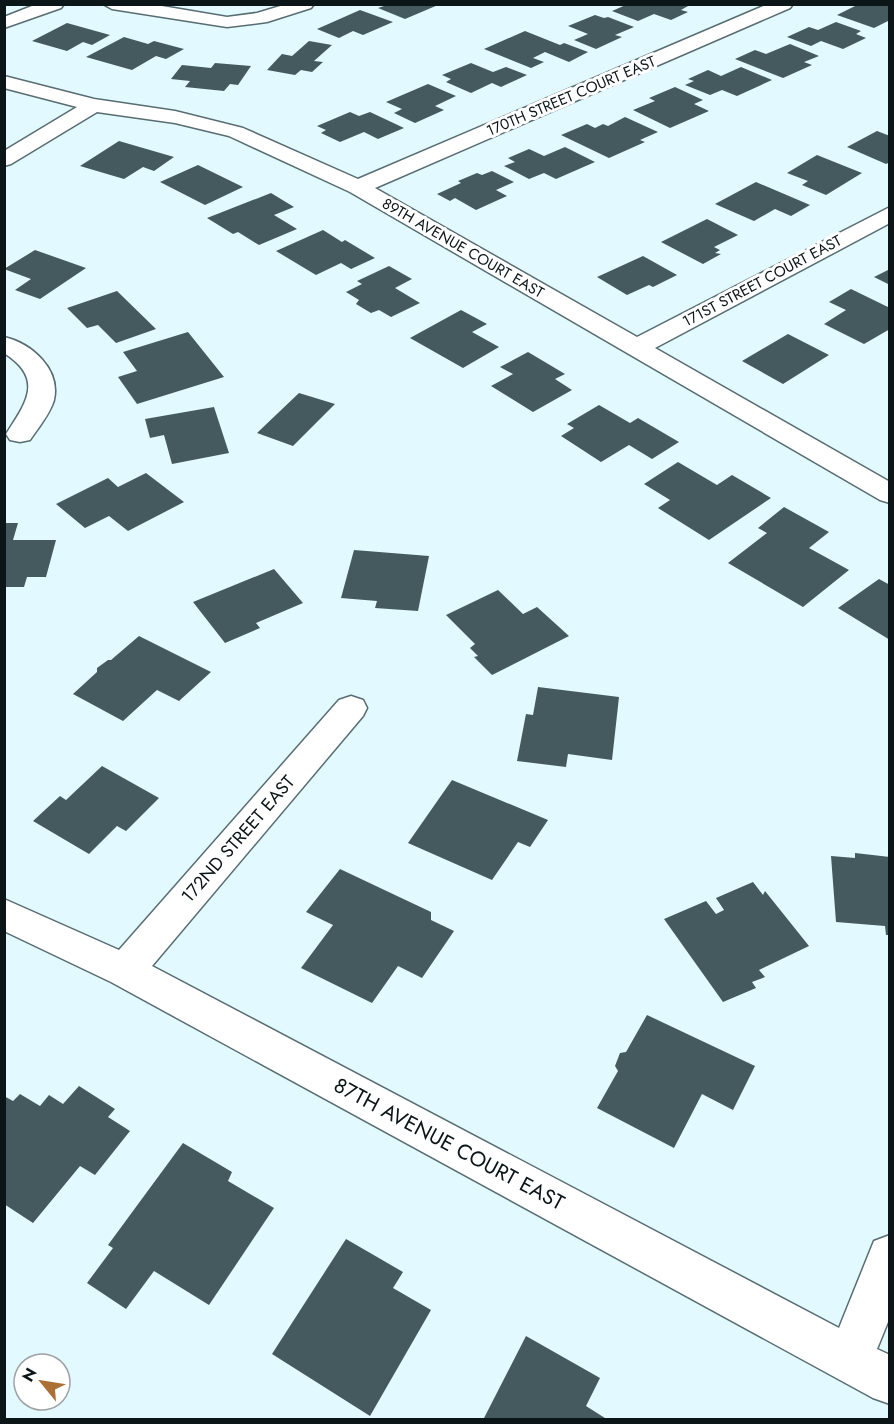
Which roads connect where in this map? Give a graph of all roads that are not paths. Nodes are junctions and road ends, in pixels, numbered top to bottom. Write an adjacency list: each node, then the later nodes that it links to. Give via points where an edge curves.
1 (55, 4): 5 (street)
2 (112, 4): 3 (street, via 227,22 253,21)
3 (305, 4)
4 (784, 4): 9 (street, 170TH STREET COURT EAST)
5 (4, 23)
6 (4, 82): 7 (street, 89TH AVENUE COURT EAST)
7 (94, 105): 8 (street); 9 (street, 89TH AVENUE COURT EAST, via 175,117 236,132)
8 (4, 160)
9 (358, 187): 12 (street, 89TH AVENUE COURT EAST)
10 (890, 214): 12 (street, 171ST STREET COURT EAST)
11 (4, 344): 13 (street, via 30,359 44,391 40,405)
12 (634, 348): 14 (street, 89TH AVENUE COURT EAST)
13 (20, 434)
14 (890, 494)
15 (351, 708): 17 (street, 172ND STREET EAST)
16 (4, 914): 17 (street, 87TH AVENUE COURT EAST)
17 (125, 970): 19 (street, 87TH AVENUE COURT EAST)
18 (890, 1257): 19 (street)
19 (850, 1359): 20 (street, 87TH AVENUE COURT EAST)
20 (890, 1381)

